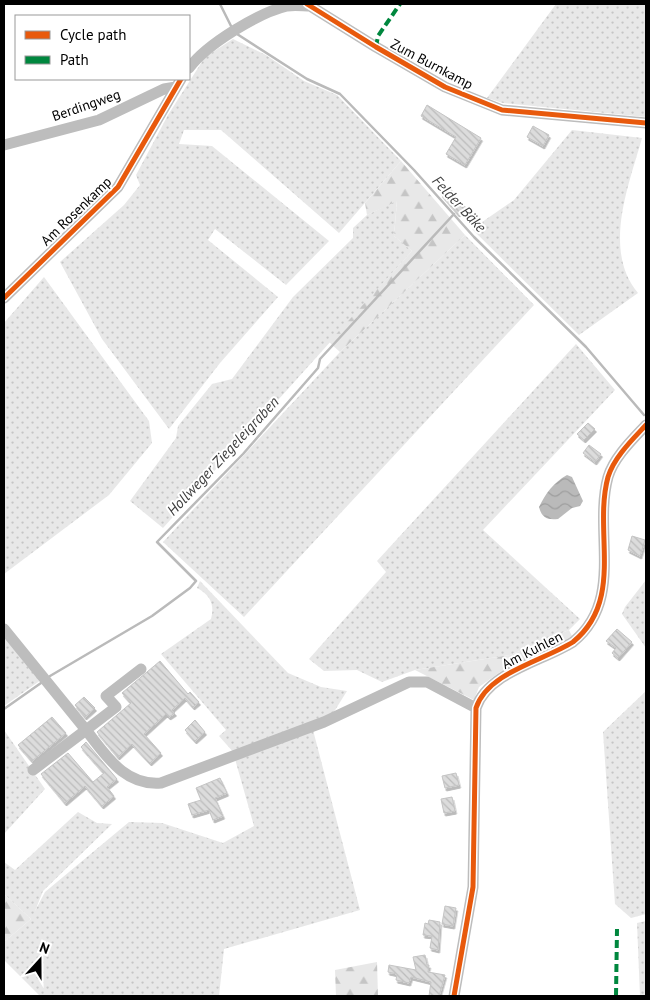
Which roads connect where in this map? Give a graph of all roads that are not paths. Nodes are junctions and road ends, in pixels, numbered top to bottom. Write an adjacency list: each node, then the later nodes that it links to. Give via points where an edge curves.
1 (309, 5): 2 (street); 5 (street, Zum Burnkamp, via 445,87 502,110)
2 (281, 7): 3 (street, via 223,37)
3 (190, 67)
4 (179, 83): 6 (street, Berdingweg, via 99,120); 7 (street, Am Rosenkamp, via 118,187)
5 (646, 124)
6 (4, 145)
7 (4, 298)
8 (646, 425): 11 (street, Am Kuhlen, via 626,446 608,476 604,512 605,578 591,621 582,634 563,648 495,682 480,698)
9 (4, 629): 12 (street)
10 (141, 669): 12 (street, via 106,696 116,707)
11 (476, 708): 12 (street, via 427,682 409,682 324,722 151,784 120,771); 14 (street, via 473,887)
12 (86, 730): 13 (street)
13 (33, 770)
14 (454, 996)

